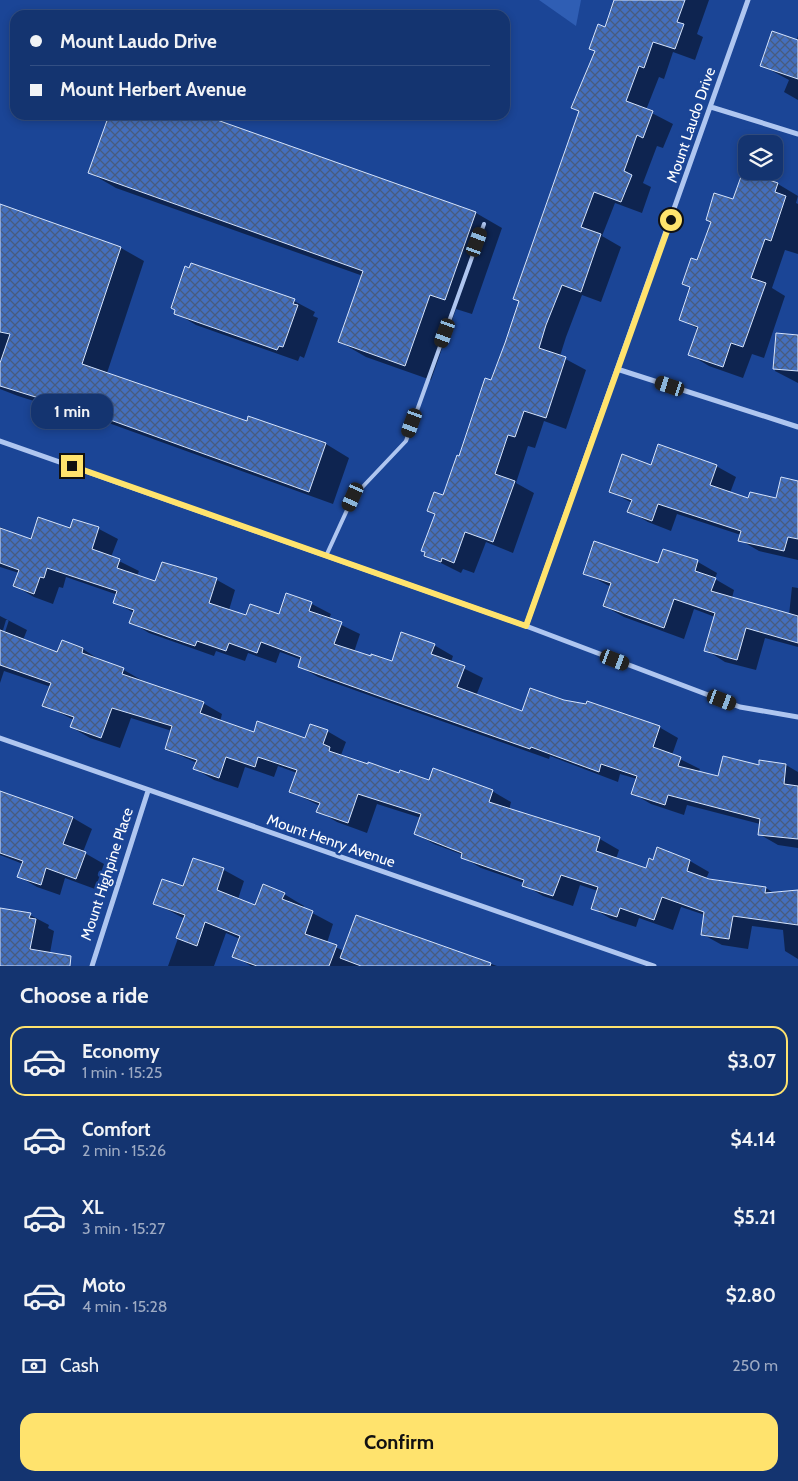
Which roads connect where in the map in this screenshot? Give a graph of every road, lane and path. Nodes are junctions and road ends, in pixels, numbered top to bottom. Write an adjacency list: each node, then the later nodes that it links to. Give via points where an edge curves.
1 (748, 0): 2 (street, Mount Laudo Drive)
2 (710, 107): 3 (street); 5 (street, Mount Laudo Drive)
3 (798, 134)
4 (484, 224): 8 (lane, via 406,441 353,497)
5 (618, 369): 6 (street); 9 (street, Mount Laudo Drive)
6 (798, 427)
7 (0, 441): 8 (street)
8 (326, 556): 9 (street)
9 (526, 626): 10 (street, via 740,707)
10 (798, 717)
11 (0, 738): 12 (street, Mount Henry Avenue)
12 (148, 791): 13 (street, Mount Highpine Place); 14 (street, Mount Henry Avenue)
13 (92, 966)
14 (654, 966)

